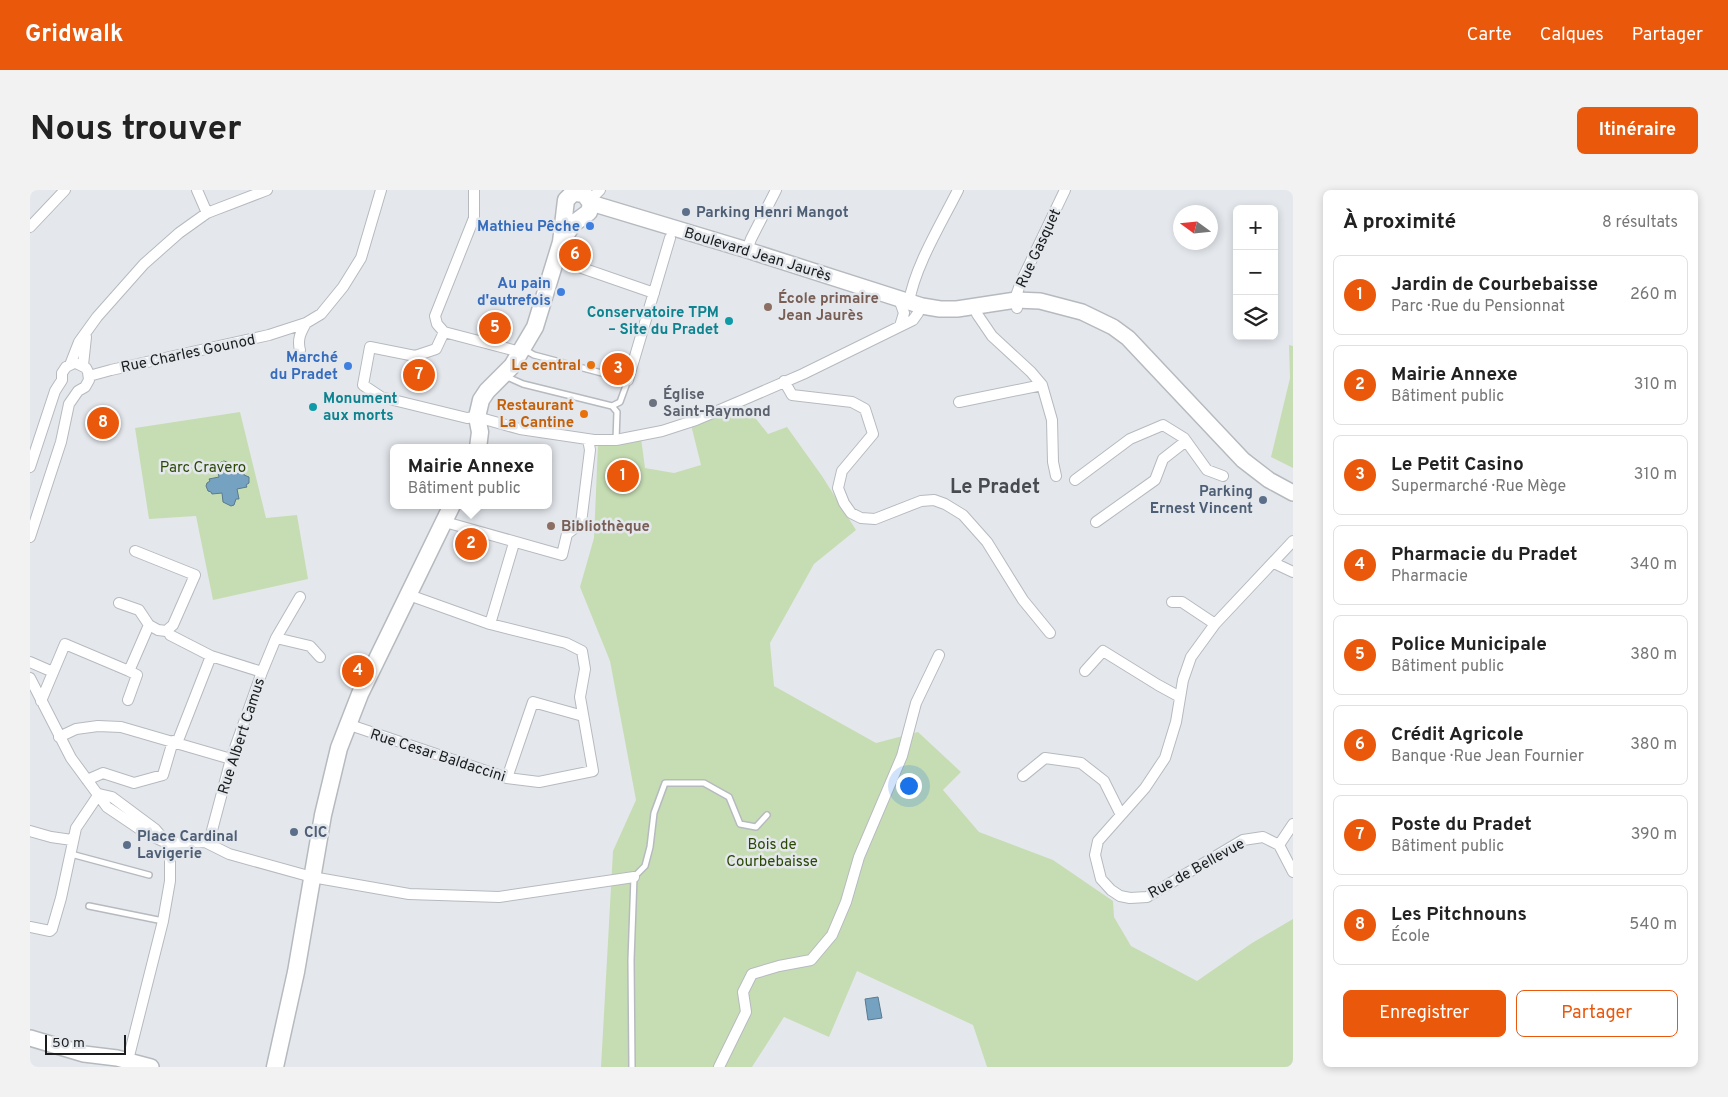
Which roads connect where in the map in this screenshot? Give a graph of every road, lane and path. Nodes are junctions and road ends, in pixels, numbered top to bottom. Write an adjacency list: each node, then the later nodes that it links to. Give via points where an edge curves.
1 (65, 190): 12 (street)
2 (197, 190): 11 (street)
3 (267, 190): 11 (street)
4 (381, 190): 21 (street, Rue Charles Gounod, via 361,258 321,314)
5 (474, 190): 25 (street, via 474,218 435,316 436,324)
6 (776, 190): 15 (street)
7 (958, 190): 19 (street, via 911,289)
8 (1065, 190): 18 (street, Rue Gasquet, via 1021,282)
9 (570, 198): 10 (main road, via 576,193 584,194); 10 (main road, via 570,215 578,218); 14 (main road)
10 (590, 205): 13 (street, Boulevard Jean Jaurès); 14 (main road); 15 (street, Boulevard Jean Jaurès)
11 (207, 213): 23 (street, via 144,264)
12 (30, 227)
13 (670, 238): 17 (street); 19 (street, Boulevard Jean Jaurès)
14 (561, 242): 16 (main road)
15 (747, 250): 19 (street, Boulevard Jean Jaurès)
16 (556, 259): 17 (street); 26 (main road, via 535,327)
17 (654, 293): 31 (street)
18 (1016, 304): 20 (street, Boulevard Jean Jaurès); 46 (street, Boulevard Jean Jaurès, via 1082,312 1128,338 1243,460)
19 (907, 306): 20 (street, Boulevard Jean Jaurès); 22 (street); 22 (street, via 913,320)
20 (976, 310): 33 (street, via 992,336)
21 (306, 323): 24 (street, Rue Charles Gounod); 24 (street, via 298,349)
22 (900, 326): 32 (street)
23 (88, 328): 27 (street); 28 (street)
24 (287, 329): 29 (street, Rue Charles Gounod)
25 (444, 332): 26 (street, via 513,350); 37 (street, via 436,349 415,356 370,347 363,385 381,397 467,418)
26 (515, 361): 31 (lane, via 534,355); 36 (lane, via 523,384); 37 (main road, via 487,391)
27 (70, 364): 28 (street); 30 (street, via 62,373)
28 (82, 365): 29 (street)
29 (89, 376): 34 (street, via 87,384)
30 (62, 380): 34 (street, via 70,390); 42 (street, via 55,391)
31 (628, 380): 36 (lane, via 620,402)
32 (784, 382): 38 (street, via 696,420); 64 (street, via 792,395 852,402 865,409 873,434 842,471 838,488 851,513 875,519 921,501 934,500 963,515 987,542 1023,600)
33 (1042, 385): 35 (street); 43 (street, via 1052,420)
34 (78, 391): 50 (street, via 68,404 61,442)
35 (959, 402)
36 (612, 406): 38 (lane, via 617,412)
37 (477, 417): 40 (street); 41 (main road)
38 (616, 440): 40 (street)
39 (1186, 441): 44 (street, via 1207,470); 45 (street, via 1163,424 1130,439); 49 (street, via 1163,459 1155,480)
40 (591, 443): 52 (street, via 580,523 567,534 562,555)
41 (478, 444)
42 (30, 467)
43 (1056, 476)
44 (1223, 476)
45 (1075, 480)
46 (1293, 493)
47 (450, 509): 48 (main road)
48 (445, 522): 52 (street); 56 (main road)
49 (1096, 522)
50 (30, 537)
51 (1293, 541): 54 (street, Rue de Bellevue)
52 (514, 543): 61 (street)
53 (135, 551): 63 (street, via 195,574)
54 (1274, 563): 55 (street); 62 (street, Rue de Bellevue)
55 (1293, 572)
56 (409, 595): 61 (street); 79 (main road)
57 (300, 597): 65 (street, Rue Albert Camus)
58 (1172, 602): 62 (street, via 1182,602)
59 (119, 603): 60 (street, via 139,610)
60 (149, 624): 63 (street); 71 (street)
61 (490, 624): 78 (street, via 566,643 582,651 585,669 580,697)
62 (1215, 624): 75 (street, Rue de Bellevue, via 1191,657)
63 (168, 633): 67 (street)
64 (1050, 633)
65 (276, 638): 68 (street, via 310,646); 72 (street, Rue Albert Camus)
66 (939, 655): 108 (street, via 916,703 902,756 859,857 832,935 811,960 752,974 743,992 746,1012)
67 (211, 656): 72 (street); 81 (street)
68 (320, 657)
69 (30, 662): 70 (street)
70 (53, 672): 71 (street, via 65,644); 77 (street)
71 (129, 672): 76 (street, via 137,675)
72 (262, 672): 82 (street, Rue Albert Camus)
73 (1084, 672): 75 (street, via 1103,651)
74 (30, 678): 77 (street)
75 (1180, 697): 88 (street, Rue de Bellevue, via 1165,758)
76 (128, 700)
77 (41, 701): 80 (street)
78 (583, 716): 84 (street, via 534,702); 84 (street, Rue Cesar Baldaccini, via 593,771 539,782)
79 (347, 724): 84 (street, Rue Cesar Baldaccini); 98 (main road, via 330,782)
80 (59, 737): 81 (street, via 76,729 98,726 121,727); 85 (street)
81 (175, 742): 82 (street); 85 (street, via 163,775 134,783 103,773)
82 (231, 759): 92 (street, Rue Albert Camus, via 210,838)
83 (1023, 776): 88 (street, via 1045,758 1082,763 1104,781)
84 (507, 778)
85 (87, 780): 86 (street)
86 (99, 794): 91 (street, via 76,828); 93 (street, via 112,798 155,828)
87 (767, 815): 99 (lane, via 756,827 740,824 729,797 704,783 665,783 654,812 645,866)
88 (1121, 815): 94 (street, Rue de Bellevue, via 1098,841 1095,855 1101,879 1120,896 1130,898 1147,897 1243,840 1263,837)
89 (1293, 824): 94 (street)
90 (30, 831): 91 (street)
91 (72, 840): 95 (street)
92 (205, 842): 93 (street); 98 (street, via 229,854)
93 (167, 843): 101 (street, via 171,868)
94 (1279, 845): 96 (street)
95 (71, 854): 97 (lane); 102 (street, via 52,929 45,931)
96 (1293, 872)
97 (149, 875)
98 (312, 877): 99 (street, via 409,894 499,897); 106 (main road)
99 (634, 877): 107 (lane)
100 (89, 906): 101 (lane)
101 (164, 921): 104 (street)
102 (30, 927)
103 (30, 1038): 104 (street, via 84,1054)
104 (128, 1060): 105 (street)
105 (151, 1067)
106 (275, 1067)
107 (632, 1067)
108 (719, 1067)

